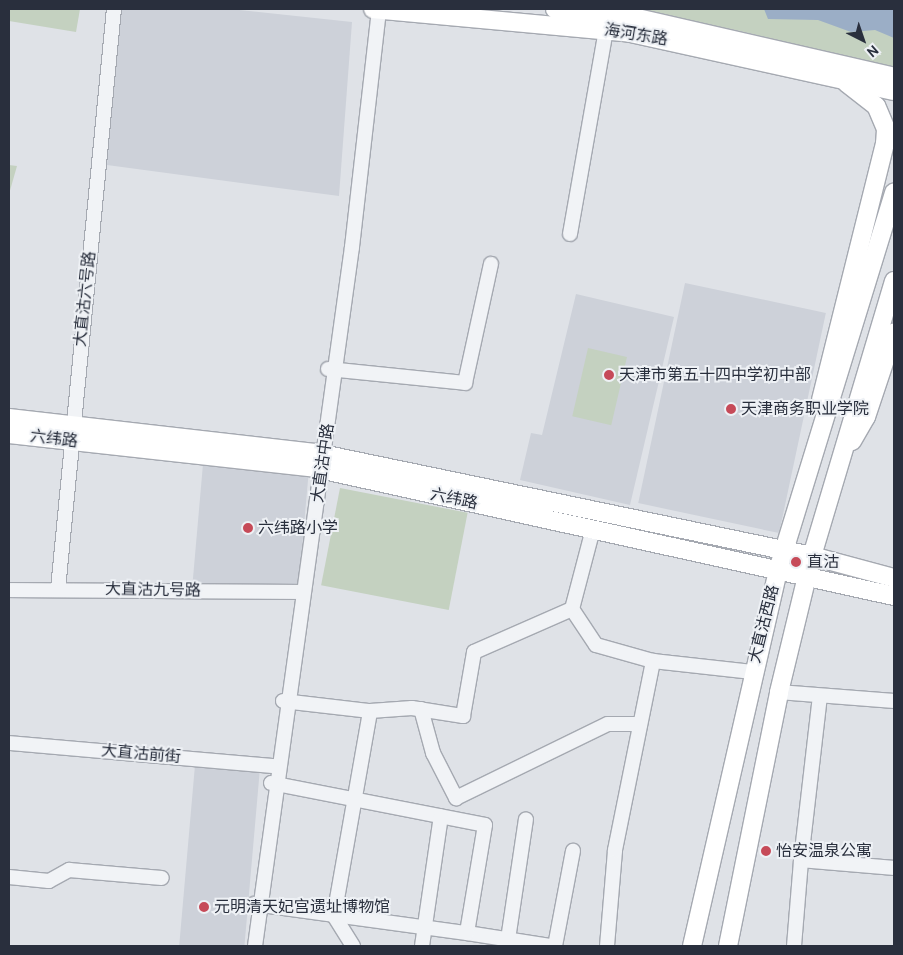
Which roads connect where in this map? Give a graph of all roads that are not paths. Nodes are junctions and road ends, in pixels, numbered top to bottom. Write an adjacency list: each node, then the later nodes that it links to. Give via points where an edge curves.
1 (114, 9): 16 (street, 大直沽六号路)
2 (372, 9): 3 (main road, 海河东路); 14 (street, 大直沽中路)
3 (379, 9): 5 (main road, 海河东路); 14 (street, 大直沽中路)
4 (555, 9): 7 (main road, 海河东路, via 633,17)
5 (606, 30): 6 (main road, 海河东路); 10 (street)
6 (833, 76): 8 (main road, 海河东路); 18 (main road, via 858,89 876,106 885,136 828,361)
7 (894, 77)
8 (894, 91)
9 (894, 192): 18 (main road, 大直沽西路)
10 (570, 234)
11 (491, 264): 14 (street, via 465,383)
12 (894, 281): 20 (main road, 大直沽西路)
13 (894, 334): 20 (main road, via 866,417)
14 (331, 369): 19 (street, 大直沽中路)
15 (9, 418): 16 (main road, 六纬路)
16 (72, 433): 17 (main road, 六纬路); 19 (main road, 六纬路); 27 (street, 大直沽六号路)
17 (9, 434)
18 (816, 449): 22 (main road, 大直沽西路)
19 (320, 461): 21 (main road, 六纬路); 22 (main road, 六纬路); 29 (street, 大直沽中路); 37 (street, 大直沽中路)
20 (837, 468): 23 (main road, 大直沽西路)
21 (593, 529): 24 (main road, 六纬路); 31 (street)
22 (784, 551): 23 (main road, 六纬路); 24 (main road, 大直沽西路)
23 (812, 556): 25 (main road, 大直沽西路); 26 (main road, 六纬路)
24 (778, 570): 25 (main road, 六纬路); 33 (main road, 大直沽西路)
25 (808, 578): 30 (main road, 六纬路); 34 (main road, 大直沽西路)
26 (894, 578)
27 (58, 589): 28 (street, 大直沽九号路); 29 (street, 大直沽九号路)
28 (9, 590)
29 (298, 592): 37 (street, 大直沽中路)
30 (894, 596)
31 (572, 610): 32 (street, via 596,645); 38 (street, via 474,652 462,716)
32 (653, 661): 33 (street); 40 (street)
33 (752, 672): 64 (main road, 大直沽西路)
34 (779, 692): 35 (street); 65 (main road, 大直沽西路)
35 (820, 696): 36 (street); 48 (street)
36 (894, 701)
37 (286, 702): 39 (street); 42 (street, 大直沽中路); 43 (street, 大直沽中路)
38 (420, 709): 39 (street); 40 (street, via 433,753 456,798 608,724)
39 (370, 711): 44 (street)
40 (640, 724): 63 (street, via 615,850)
41 (9, 743): 42 (street, 大直沽前街)
42 (274, 766): 43 (street, 大直沽中路)
43 (275, 784): 44 (street); 52 (street, 大直沽中路)
44 (355, 800): 45 (street); 53 (street)
45 (441, 816): 54 (street); 55 (street, via 485,825)
46 (526, 819): 56 (street)
47 (573, 851): 62 (street)
48 (801, 860): 49 (street); 66 (street)
49 (894, 868)
50 (9, 877): 51 (street, via 49,882 69,870)
51 (162, 878)
52 (257, 905): 53 (street); 57 (street, 大直沽中路); 58 (street, 大直沽中路)
53 (334, 916): 54 (street); 59 (street)
54 (425, 928): 55 (street); 60 (street)
55 (467, 933): 56 (street)
56 (507, 943): 61 (street)
57 (248, 946)
58 (254, 946)
59 (353, 946)
60 (422, 946)
61 (550, 946)
62 (555, 946)
63 (607, 946)
64 (692, 946)
65 (728, 946)
66 (794, 946)

